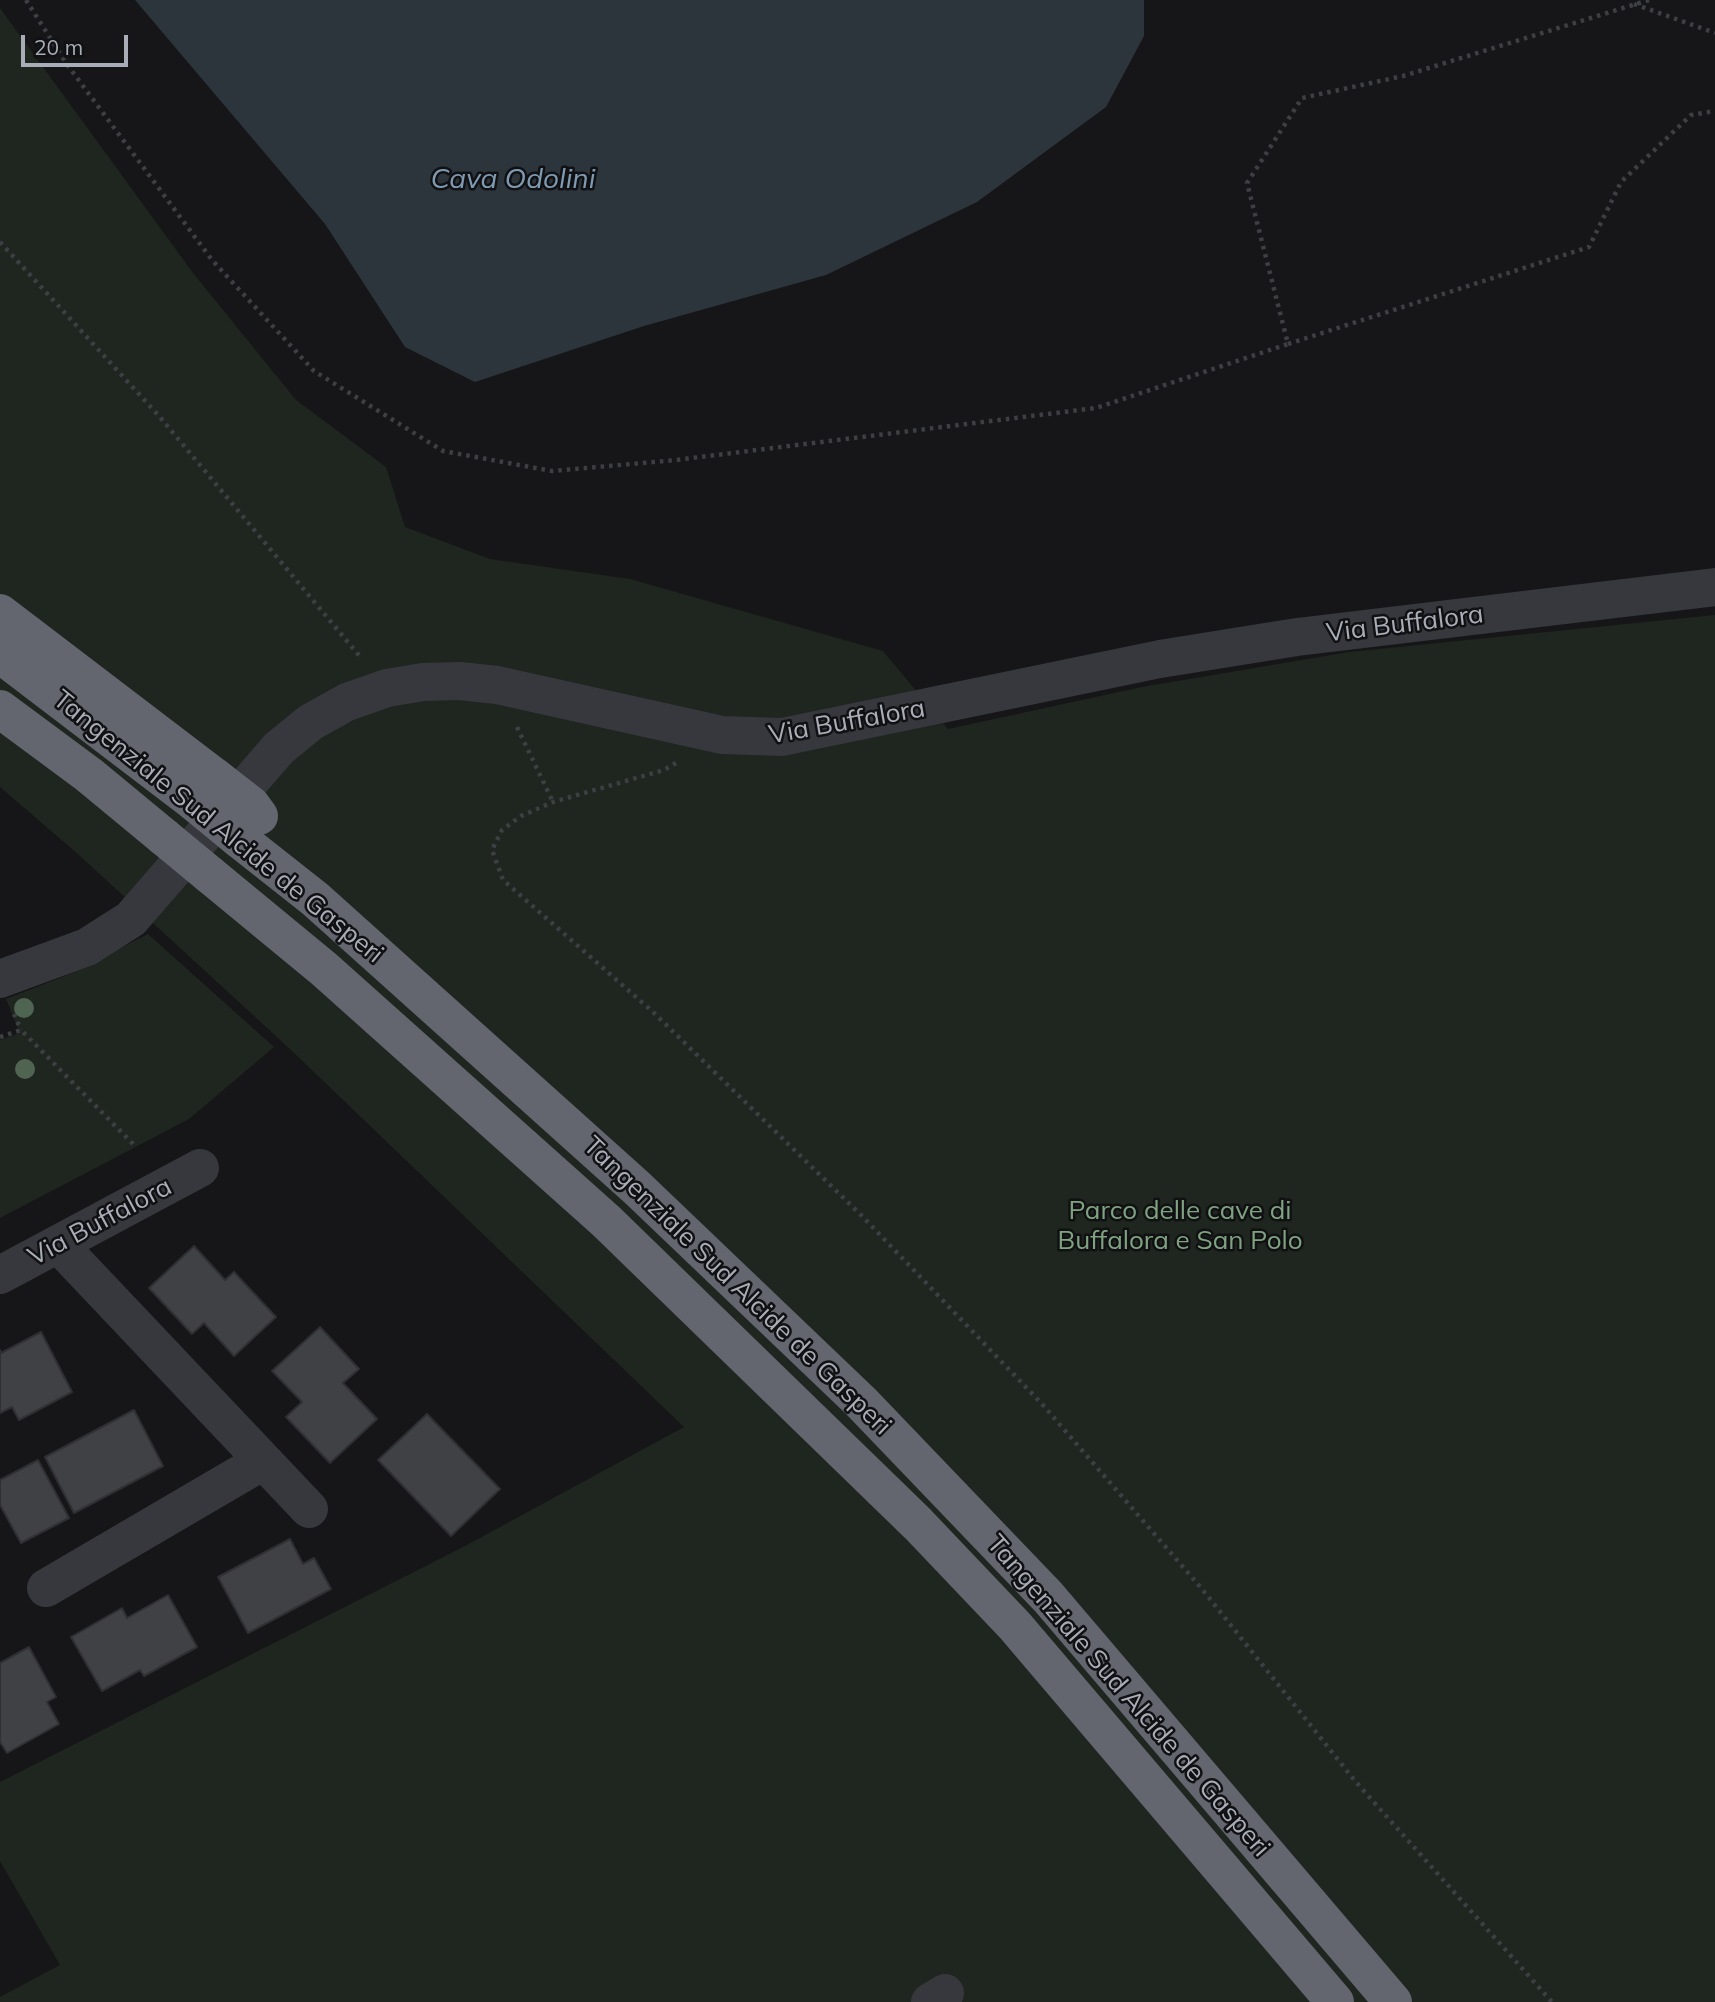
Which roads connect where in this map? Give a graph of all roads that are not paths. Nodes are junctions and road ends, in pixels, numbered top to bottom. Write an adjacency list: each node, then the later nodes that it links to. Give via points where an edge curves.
1 (1715, 587): 8 (street, Via Buffalora, via 1160,659 782,737 722,734 497,685 423,681 387,688 323,715 279,748 131,919 87,947)
2 (0, 613): 7 (highway)
3 (0, 654): 7 (highway, Tangenziale Sud Alcide de Gasperi)
4 (0, 709): 6 (highway, Tangenziale Sud Alcide de Gasperi)
5 (0, 733): 6 (highway)
6 (89, 775): 15 (highway, Tangenziale Sud Alcide de Gasperi, bridge, via 324,969 606,1221 918,1524 1015,1626)
7 (204, 790): 16 (highway, Tangenziale Sud Alcide de Gasperi, bridge, via 249,827 315,899 636,1188 870,1411 1048,1597)
8 (0, 979)
9 (200, 1168): 10 (street, Via Buffalora)
10 (58, 1244): 11 (street, Via Buffalora); 12 (street)
11 (0, 1275)
12 (263, 1461): 13 (street); 14 (street)
13 (309, 1509)
14 (46, 1588)
15 (1335, 2002)
16 (1393, 2002)

